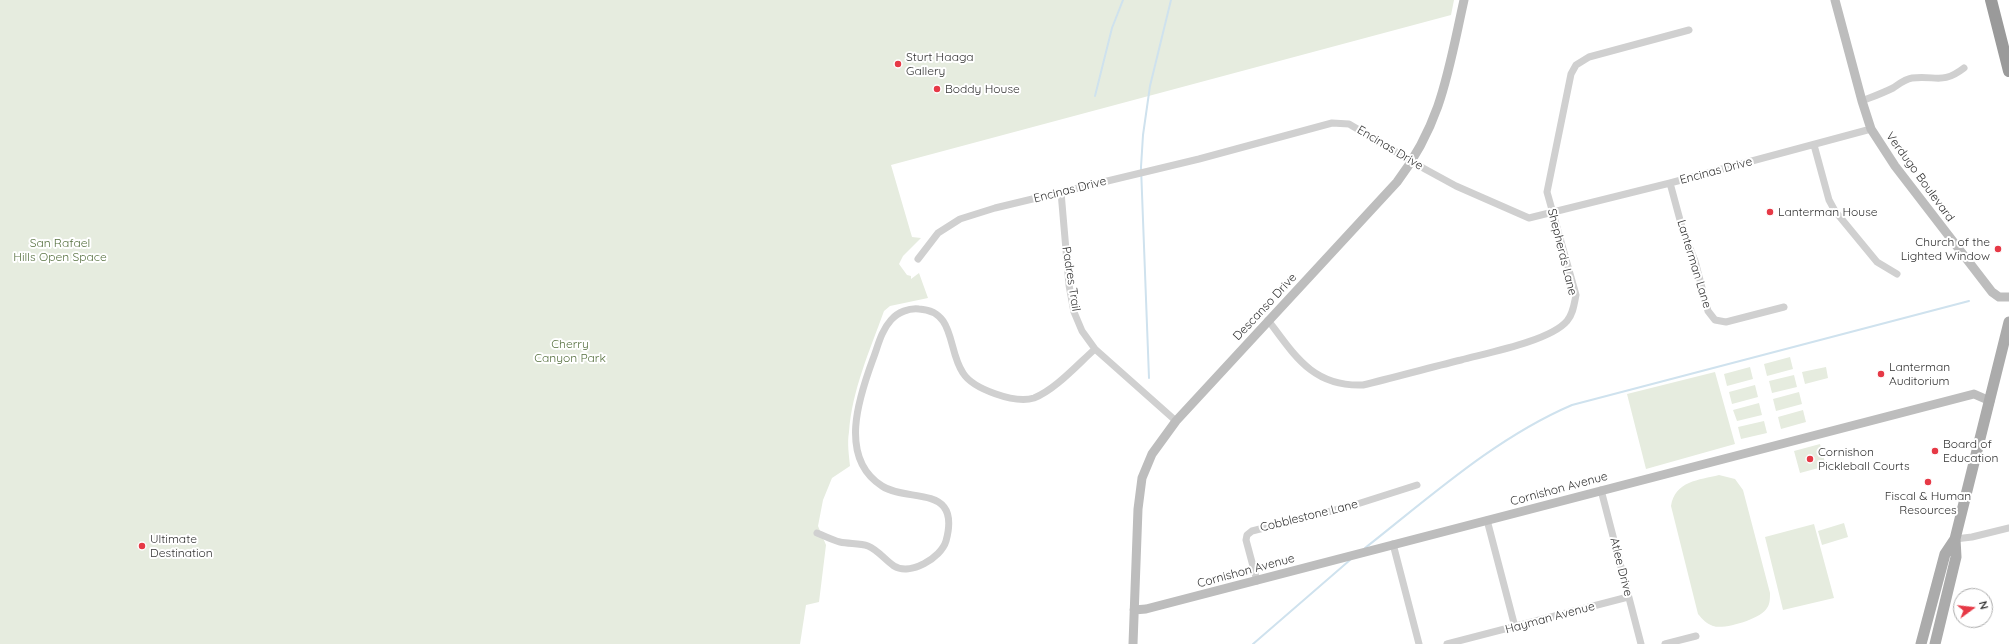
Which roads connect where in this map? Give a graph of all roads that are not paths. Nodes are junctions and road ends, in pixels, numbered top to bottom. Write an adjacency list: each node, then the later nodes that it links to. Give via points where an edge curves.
1 (1464, 0): 10 (street, Descanso Drive, via 1445,88 1433,121)
2 (1835, 0): 7 (street, Verdugo Boulevard)
3 (1991, 0): 6 (highway)
4 (1689, 30): 13 (street, Shepherds Lane, via 1594,55 1576,65 1571,74 1547,192)
5 (1964, 68): 7 (street, via 1954,76 1936,80 1912,78)
6 (2009, 71)
7 (1862, 101): 8 (street, Verdugo Boulevard)
8 (1871, 129): 9 (street, Encinas Drive); 16 (street, Verdugo Boulevard, via 1895,166 1992,292 1999,297)
9 (1814, 145): 11 (street, Encinas Drive); 15 (street, via 1832,208 1877,262)
10 (1412, 162): 12 (street, Encinas Drive, via 1349,124 1332,123 1199,159); 13 (street, Encinas Drive, via 1456,186 1527,217); 18 (street, Descanso Drive)
11 (1670, 183): 13 (street, Encinas Drive); 17 (street, Lanterman Lane, via 1708,311 1713,319 1726,322)
12 (1061, 192): 14 (street, Encinas Drive, via 960,219 938,233); 20 (street, Padres Trail, via 1069,285 1074,312 1082,331)
13 (1552, 212): 18 (street, Shepherds Lane, via 1576,295 1573,310 1567,321 1556,330 1538,338 1363,385 1347,386 1314,373 1299,359)
14 (918, 259)
15 (1897, 274)
16 (2009, 297)
17 (1784, 307)
18 (1268, 320): 22 (street, Descanso Drive)
19 (2009, 322): 21 (main road)
20 (1095, 349): 22 (street, Padres Trail); 27 (street, via 1044,393 1030,399 1008,398 972,383 964,375 958,365 949,333 936,312 913,308 901,312 891,320 883,332 867,377 858,407 856,446 869,475 881,486 894,492 937,500 945,507 949,519 944,546 936,557 925,564 895,567 868,546 838,541)
21 (1990, 402): 24 (street, Cornishon Avenue, via 1974,394); 28 (main road)
22 (1176, 421): 32 (street, Descanso Drive, via 1152,454 1142,478 1138,508)
23 (1416, 485): 30 (street, Cobblestone Lane, via 1351,506 1252,531 1246,540)
24 (1601, 490): 25 (street, Cornishon Avenue); 31 (street, Atlee Drive)
25 (1487, 520): 29 (street, Cornishon Avenue); 33 (street)
26 (2009, 528): 28 (street)
27 (817, 533)
28 (1955, 539): 40 (main road, via 1945,554); 41 (main road, via 1956,557)
29 (1393, 544): 30 (street, Cornishon Avenue); 36 (street)
30 (1256, 581): 32 (street, Cornishon Avenue)
31 (1628, 597): 33 (street, Hayman Avenue); 38 (street, Atlee Drive)
32 (1134, 610): 35 (street, Descanso Drive)
33 (1514, 627): 37 (street, Hayman Avenue)
34 (1696, 636): 39 (street)
35 (1133, 644)
36 (1419, 644)
37 (1448, 644)
38 (1641, 644)
39 (1665, 644)
40 (1921, 644)
41 (1935, 644)

